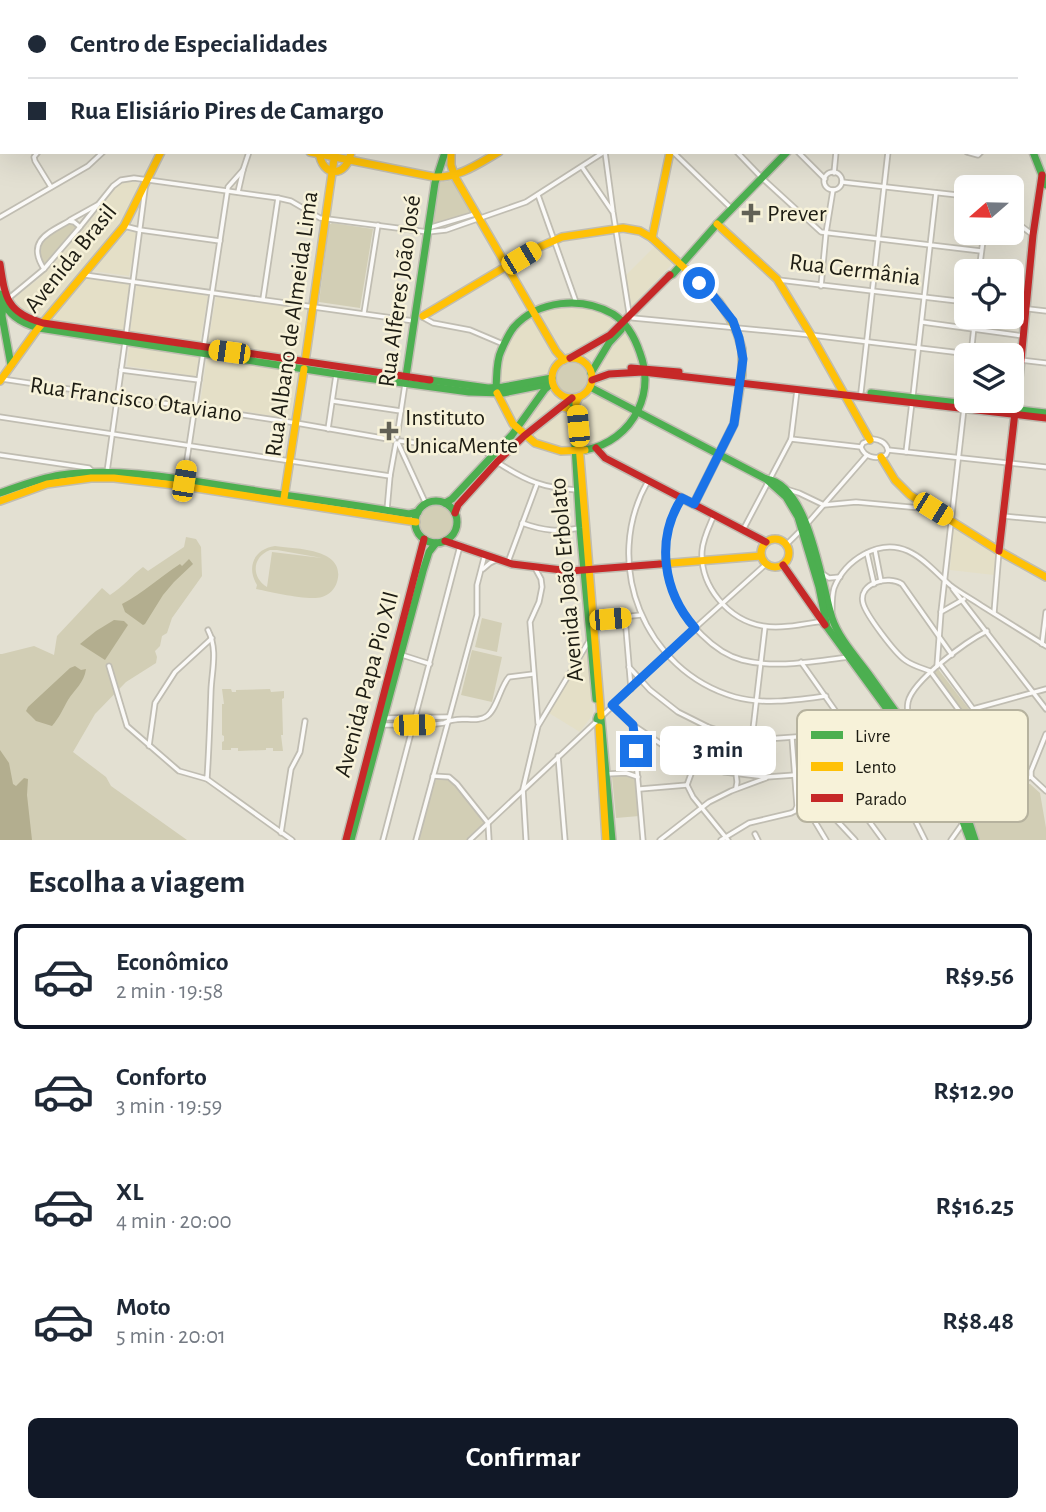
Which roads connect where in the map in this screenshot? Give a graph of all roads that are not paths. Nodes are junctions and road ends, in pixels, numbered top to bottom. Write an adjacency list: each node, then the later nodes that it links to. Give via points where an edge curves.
1 (36, 154): 33 (street, via 33,157)
2 (101, 154): 33 (street)
3 (160, 154): 30 (main road, Avenida Brasil)
4 (248, 154): 22 (street)
5 (316, 154): 23 (main road, via 322,166)
6 (444, 154): 27 (main road, Rua Alferes João José)
7 (451, 154): 26 (main road)
8 (495, 154): 26 (main road)
9 (601, 154): 21 (street)
10 (604, 154): 46 (street)
11 (671, 154): 61 (main road)
12 (673, 154): 45 (street)
13 (739, 154): 28 (street)
14 (783, 154): 28 (main road)
15 (799, 154): 29 (street)
16 (836, 154): 24 (street)
17 (888, 154): 34 (street)
18 (1034, 154): 25 (main road)
19 (335, 155): 20 (main road); 23 (main road, Rua Albano de Almeida Lima)
20 (351, 156): 23 (main road, via 342,170); 27 (main road)
21 (582, 167): 39 (street); 46 (street)
22 (243, 170): 36 (street); 37 (street)
23 (333, 172): 49 (main road, Rua Albano de Almeida Lima)
24 (834, 173): 29 (street); 31 (street)
25 (1044, 174): 32 (main road); 43 (main road)
26 (454, 177): 27 (main road); 47 (main road)
27 (436, 178): 58 (main road, Rua Alferes João José)
28 (761, 178): 45 (main road); 59 (street)
29 (825, 179): 35 (street)
30 (147, 182): 36 (street); 44 (street, via 117,182); 53 (main road, Avenida Brasil); 57 (street)
31 (842, 182): 34 (street); 35 (street)
32 (1046, 186)
33 (51, 187): 48 (street)
34 (884, 188): 38 (street); 62 (street)
35 (832, 190): 59 (street)
36 (227, 191): 37 (street); 64 (street)
37 (238, 192): 42 (street)
38 (936, 193): 40 (street); 66 (street)
39 (538, 195): 47 (street, via 515,207); 63 (street)
40 (954, 195)
41 (1046, 197): 43 (main road)
42 (278, 198): 49 (street); 80 (street)
43 (1037, 199): 60 (main road)
44 (99, 204): 50 (street); 54 (street)
45 (732, 209): 51 (main road)
46 (613, 212): 55 (street)
47 (477, 216): 58 (street, via 451,229); 71 (main road)
48 (0, 217)
49 (326, 219): 52 (street); 84 (main road, Rua Albano de Almeida Lima)
50 (69, 221): 54 (street); 72 (street, via 40,239 37,250)
51 (717, 224): 70 (main road); 74 (main road, Rua Germânia)
52 (378, 225): 58 (street); 89 (street)
53 (124, 226): 57 (street); 73 (main road, Avenida Brasil)
54 (80, 227): 72 (street)
55 (616, 229): 61 (main road, via 631,229); 63 (main road); 91 (street)
56 (1024, 229): 60 (street)
57 (140, 230): 64 (street); 75 (street)
58 (428, 230): 90 (main road, Rua Alferes João José)
59 (826, 233): 62 (street); 76 (street)
60 (1032, 235): 86 (main road)
61 (652, 238): 70 (main road)
62 (879, 239): 66 (street); 77 (street)
63 (554, 240): 71 (main road); 83 (street)
64 (220, 241): 78 (street)
65 (982, 245): 67 (street)
66 (929, 246): 67 (street); 79 (street)
67 (981, 251): 68 (street)
68 (980, 259)
69 (0, 264): 81 (main road)
70 (680, 265): 91 (main road); 97 (main road, via 714,297)
71 (506, 266): 88 (main road); 90 (main road)
72 (44, 269): 81 (street)
73 (83, 274): 75 (street); 85 (main road, Avenida Brasil)
74 (777, 279): 76 (street, Rua Germânia); 99 (main road)
75 (133, 281): 78 (street); 101 (street)
76 (821, 286): 77 (street, Rua Germânia)
77 (873, 291): 79 (street, Rua Germânia); 103 (street)
78 (212, 292): 80 (street); 108 (street)
79 (925, 297): 82 (street, Rua Germânia); 92 (street)
80 (263, 299): 84 (street)
81 (2, 300): 94 (main road); 94 (main road, via 17,320); 102 (main road)
82 (954, 301)
83 (576, 302): 88 (main road, via 556,303); 93 (main road, via 603,309)
84 (314, 306): 89 (street); 114 (main road, Rua Albano de Almeida Lima)
85 (56, 307): 94 (main road, Avenida Brasil); 95 (main road, via 53,319)
86 (1026, 309): 87 (street); 100 (main road)
87 (1046, 311)
88 (533, 312): 106 (main road); 110 (main road, via 556,351)
89 (365, 313): 90 (street)
90 (420, 317): 106 (street); 121 (main road, Rua Alferes João José)
91 (631, 317): 93 (main road); 97 (street)
92 (922, 322): 96 (street); 107 (street)
93 (624, 324): 110 (main road); 116 (main road, via 637,342); 118 (main road, via 608,343)
94 (41, 326): 95 (main road); 101 (main road); 113 (main road, Avenida Brasil)
95 (61, 326): 101 (main road)
96 (954, 326)
97 (736, 328): 99 (street); 123 (main road, via 743,354)
98 (974, 329): 100 (street); 104 (street)
99 (811, 335): 103 (street); 127 (main road)
100 (1023, 336): 105 (main road)
101 (126, 339): 108 (main road); 115 (street)
102 (3, 341): 113 (main road)
103 (867, 342): 107 (street); 128 (street)
104 (972, 343)
105 (1022, 343)
106 (503, 344): 126 (main road, via 496,367)
107 (919, 348): 109 (street); 132 (street)
108 (203, 351): 114 (main road); 120 (street)
109 (954, 353)
110 (567, 359): 118 (main road, via 583,362); 122 (main road, via 555,367)
111 (1024, 360): 112 (street)
112 (1046, 363)
113 (11, 365): 119 (main road, Avenida Brasil)
114 (304, 366): 117 (main road); 121 (main road); 145 (main road, Rua Albano de Almeida Lima)
115 (121, 370): 120 (street); 129 (street)
116 (645, 370): 118 (main road); 123 (main road); 139 (main road)
117 (337, 374): 121 (main road); 133 (street)
118 (591, 379): 131 (main road, via 584,394); 139 (main road)
119 (1, 380): 129 (street, Rua Francisco Otaviano)
120 (199, 380): 136 (street)
121 (406, 380): 126 (main road, via 469,392); 137 (street, Rua Alferes João José)
122 (552, 380): 124 (main road); 126 (main road); 130 (main road); 131 (main road, via 558,393)
123 (740, 381): 125 (main road); 127 (main road); 162 (main road, via 734,424)
124 (529, 388): 126 (main road); 130 (main road, via 536,390)
125 (798, 389): 127 (main road); 150 (street)
126 (497, 391): 147 (main road)
127 (842, 392): 128 (main road); 132 (main road); 151 (main road)
128 (861, 392): 132 (main road)
129 (117, 396): 136 (street, Rua Francisco Otaviano); 148 (street)
130 (539, 398): 147 (main road)
131 (575, 398): 135 (main road); 138 (main road, Avenida João Erbolato); 159 (main road, Avenida João Erbolato)
132 (912, 400): 134 (main road); 160 (street)
133 (333, 401): 137 (street); 146 (street)
134 (954, 402)
135 (562, 407): 138 (main road); 149 (main road)
136 (195, 408): 145 (street, Rua Francisco Otaviano); 153 (street)
137 (401, 411): 152 (street, Rua Alferes João José)
138 (572, 412): 159 (main road, Avenida João Erbolato)
139 (637, 413): 155 (main road, via 618,435); 162 (main road)
140 (964, 413): 165 (street)
141 (1014, 413): 168 (main road)
142 (1022, 413): 143 (main road)
143 (1046, 416)
144 (0, 417): 148 (street)
145 (296, 423): 146 (street, Rua Francisco Otaviano); 167 (main road, Rua Albano de Almeida Lima)
146 (328, 429): 152 (street, Rua Francisco Otaviano)
147 (516, 429): 149 (main road); 166 (main road)
148 (112, 434): 153 (street); 171 (street)
149 (524, 436): 159 (main road, via 547,449); 166 (main road)
150 (791, 439): 154 (street); 176 (street)
151 (870, 440): 154 (street); 158 (street, via 882,442)
152 (397, 441): 156 (street); 157 (street, Rua Alferes João José); 166 (street, Rua Francisco Otaviano, via 482,450)
153 (189, 446): 167 (street); 177 (street)
154 (861, 447): 163 (street)
155 (596, 448): 159 (main road); 175 (main road)
156 (401, 449): 157 (street); 186 (street)
157 (395, 450): 173 (street, Rua Alferes João José)
158 (888, 450): 160 (street); 164 (street)
159 (577, 452): 180 (main road, Avenida João Erbolato)
160 (906, 452): 165 (street)
161 (0, 455): 169 (street)
162 (719, 455): 176 (main road); 187 (main road)
163 (867, 455): 164 (street); 188 (street)
164 (881, 457): 189 (main road, via 899,486)
165 (959, 458): 168 (street); 196 (street)
166 (495, 459): 178 (street, Rua Francisco Otaviano); 185 (main road); 191 (main road)
167 (290, 460): 173 (street); 182 (main road, Rua Albano de Almeida Lima)
168 (1009, 463): 170 (street); 194 (main road)
169 (62, 464): 172 (street); 174 (main road)
170 (1046, 467)
171 (107, 472): 172 (main road); 177 (main road)
172 (94, 473): 174 (main road)
173 (390, 476): 192 (street, Rua Alferes João José)
174 (64, 477): 177 (main road); 181 (main road, via 38,480); 184 (main road)
175 (649, 480): 183 (main road); 220 (street, via 631,527)
176 (768, 480): 179 (main road); 199 (main road); 201 (street)
177 (184, 483): 182 (main road)
178 (537, 484): 180 (street, Rua Francisco Otaviano); 198 (street)
179 (783, 488): 188 (street); 199 (main road, via 798,504)
180 (581, 490): 200 (main road, Avenida João Erbolato); 222 (main road, Avenida João Erbolato)
181 (0, 494)
182 (284, 498): 192 (main road)
183 (682, 498): 187 (main road); 216 (street, via 667,535)
184 (0, 501)
185 (445, 503): 186 (main road); 191 (main road)
186 (426, 504): 190 (main road)
187 (694, 504): 193 (main road)
188 (824, 505): 189 (street, via 856,502); 199 (street)
189 (933, 509): 196 (main road)
190 (418, 512): 192 (main road); 197 (main road)
191 (456, 513): 203 (main road, via 456,529)
192 (386, 514): 197 (main road)
193 (715, 515): 201 (main road); 214 (street, via 705,537)
194 (1003, 516): 195 (street); 209 (main road)
195 (1046, 520)
196 (952, 521): 209 (main road); 228 (street)
197 (415, 522): 202 (main road)
198 (522, 523): 200 (street, via 551,531); 215 (street)
199 (804, 526): 206 (street); 223 (main road); 233 (main road)
200 (580, 528): 222 (main road, Avenida João Erbolato)
201 (743, 530): 205 (main road)
202 (424, 538): 204 (main road); 257 (main road, Avenida Papa Pio XII)
203 (445, 541): 204 (main road); 207 (main road)
204 (436, 542): 257 (main road, Avenida Papa Pio XII)
205 (766, 542): 206 (main road, via 777,539); 212 (main road)
206 (786, 545): 218 (main road, via 789,553)
207 (460, 546): 211 (main road); 262 (street)
208 (875, 550): 210 (street); 228 (street, via 906,550); 229 (street)
209 (999, 551): 225 (main road); 241 (street)
210 (867, 553): 226 (street); 230 (street)
211 (485, 554): 213 (main road); 224 (street)
212 (761, 556): 214 (main road); 217 (main road)
213 (499, 559): 215 (main road); 224 (street)
214 (702, 561): 216 (main road); 236 (street, via 710,586)
215 (508, 562): 219 (main road)
216 (666, 564): 220 (main road); 250 (street, via 675,599)
217 (766, 564): 218 (main road); 236 (street)
218 (782, 565): 238 (main road)
219 (534, 567): 221 (main road); 227 (street)
220 (629, 567): 222 (main road); 242 (street)
221 (547, 569): 222 (main road); 227 (street)
222 (587, 570): 245 (main road, Avenida João Erbolato)
223 (820, 571): 226 (street, via 830,579); 244 (main road)
224 (480, 574): 284 (street, via 477,615)
225 (1046, 576)
226 (840, 577): 244 (street, via 833,594)
227 (541, 579): 268 (street, via 541,597 530,622)
228 (946, 580): 231 (street); 239 (street)
229 (881, 581): 230 (street); 249 (street, via 902,584)
230 (874, 584): 267 (street, via 862,596 867,612 898,654)
231 (951, 585): 232 (street); 234 (street)
232 (967, 596): 234 (street); 235 (street)
233 (822, 598): 238 (main road); 246 (main road)
234 (962, 599): 237 (street); 239 (street)
235 (974, 600): 237 (street); 241 (street)
236 (723, 603): 248 (street, via 743,620); 250 (street)
237 (967, 606): 252 (street)
238 (813, 608): 246 (main road)
239 (941, 612): 247 (street)
240 (1046, 612): 256 (street)
241 (994, 613): 256 (street)
242 (642, 615): 243 (street); 258 (street)
243 (625, 617): 245 (street); 266 (street)
244 (832, 618): 280 (main road)
245 (591, 619): 255 (main road, Avenida João Erbolato)
246 (825, 624): 248 (street); 260 (main road)
247 (940, 624): 249 (street); 254 (street)
248 (765, 626): 263 (street)
249 (931, 627): 254 (street)
250 (695, 628): 258 (street); 263 (street, via 728,654)
251 (208, 630): 253 (street)
252 (987, 631): 259 (street); 272 (street)
253 (212, 638): 297 (street, via 175,672 155,703); 308 (street, via 215,658)
254 (939, 639): 259 (street); 264 (street)
255 (593, 641): 285 (main road, Avenida João Erbolato); 291 (street)
256 (1044, 645)
257 (398, 654): 262 (street); 287 (main road, Avenida Papa Pio XII); 310 (main road, Avenida Papa Pio XII)
258 (668, 654): 269 (street); 274 (street, via 713,688)
259 (952, 655): 264 (street)
260 (849, 657): 261 (street); 279 (main road)
261 (801, 662): 263 (street); 273 (street)
262 (430, 663): 283 (street)
263 (761, 664): 274 (street)
264 (938, 665): 267 (street); 276 (street)
265 (109, 666): 297 (street, via 127,726)
266 (629, 667): 269 (street); 270 (street)
267 (930, 671): 281 (street, via 911,694); 282 (street)
268 (533, 674): 284 (street, via 509,677 487,716); 291 (street)
269 (641, 679): 270 (street); 292 (street, via 678,712)
270 (631, 689): 275 (street)
271 (1046, 689): 272 (street)
272 (1034, 692): 276 (street); 277 (street)
273 (826, 696): 274 (street); 278 (street)
274 (756, 701): 294 (street)
275 (612, 705): 285 (street); 290 (street)
276 (973, 709)
277 (1046, 709)
278 (835, 710)
279 (887, 710)
280 (888, 710)
281 (907, 710)
282 (959, 710)
283 (415, 718): 284 (street); 287 (street); 289 (street)
284 (452, 718): 288 (street)
285 (600, 718): 298 (street); 301 (main road, Avenida João Erbolato)
286 (305, 721): 324 (street, via 300,752 291,769)
287 (383, 721): 289 (street); 310 (main road, Avenida Papa Pio XII)
288 (447, 723): 289 (street); 302 (street)
289 (414, 725): 330 (street)
290 (633, 725): 299 (street); 304 (street)
291 (538, 726): 311 (street)
292 (708, 727): 294 (street); 299 (street)
293 (1046, 734): 306 (street)
294 (752, 738): 295 (street)
295 (792, 738): 296 (street); 303 (street)
296 (797, 738)
297 (149, 746): 308 (street, via 179,771)
298 (558, 755): 311 (street); 335 (street)
299 (695, 761): 300 (street); 309 (street)
300 (736, 773): 305 (street); 313 (street)
301 (603, 774): 304 (street, via 626,772); 315 (main road, Avenida João Erbolato)
302 (433, 776): 322 (street, via 452,779); 331 (street)
303 (795, 776): 305 (street); 326 (street, via 795,811 749,823)
304 (638, 777): 312 (street)
305 (767, 777): 313 (street)
306 (1031, 777): 307 (street); 314 (street)
307 (1028, 778)
308 (207, 779): 324 (street)
309 (687, 785): 312 (street); 316 (street)
310 (363, 787): 328 (main road, Avenida Papa Pio XII); 329 (main road, Avenida Papa Pio XII)
311 (523, 789): 322 (street); 334 (street)
312 (639, 789): 338 (street)
313 (735, 789): 316 (street)
314 (1046, 791)
315 (606, 806): 336 (main road, Avenida João Erbolato); 337 (main road, Avenida João Erbolato)
316 (701, 807): 326 (street); 339 (street)
317 (815, 822): 341 (street)
318 (839, 822): 342 (street)
319 (870, 822): 343 (street)
320 (916, 822): 344 (street)
321 (967, 822): 346 (main road)
322 (488, 823): 332 (street); 333 (street)
323 (963, 823): 345 (street); 346 (main road)
324 (281, 833): 327 (street)
325 (755, 834): 340 (street)
326 (725, 839)
327 (292, 840)
328 (346, 840)
329 (351, 840)
330 (383, 840)
331 (416, 840)
332 (470, 840)
333 (489, 840)
334 (526, 840)
335 (565, 840)
336 (606, 840)
337 (612, 840)
338 (643, 840)
339 (660, 840)
340 (758, 840)
341 (826, 840)
342 (855, 840)
343 (883, 840)
344 (925, 840)
345 (951, 840)
346 (973, 840)

